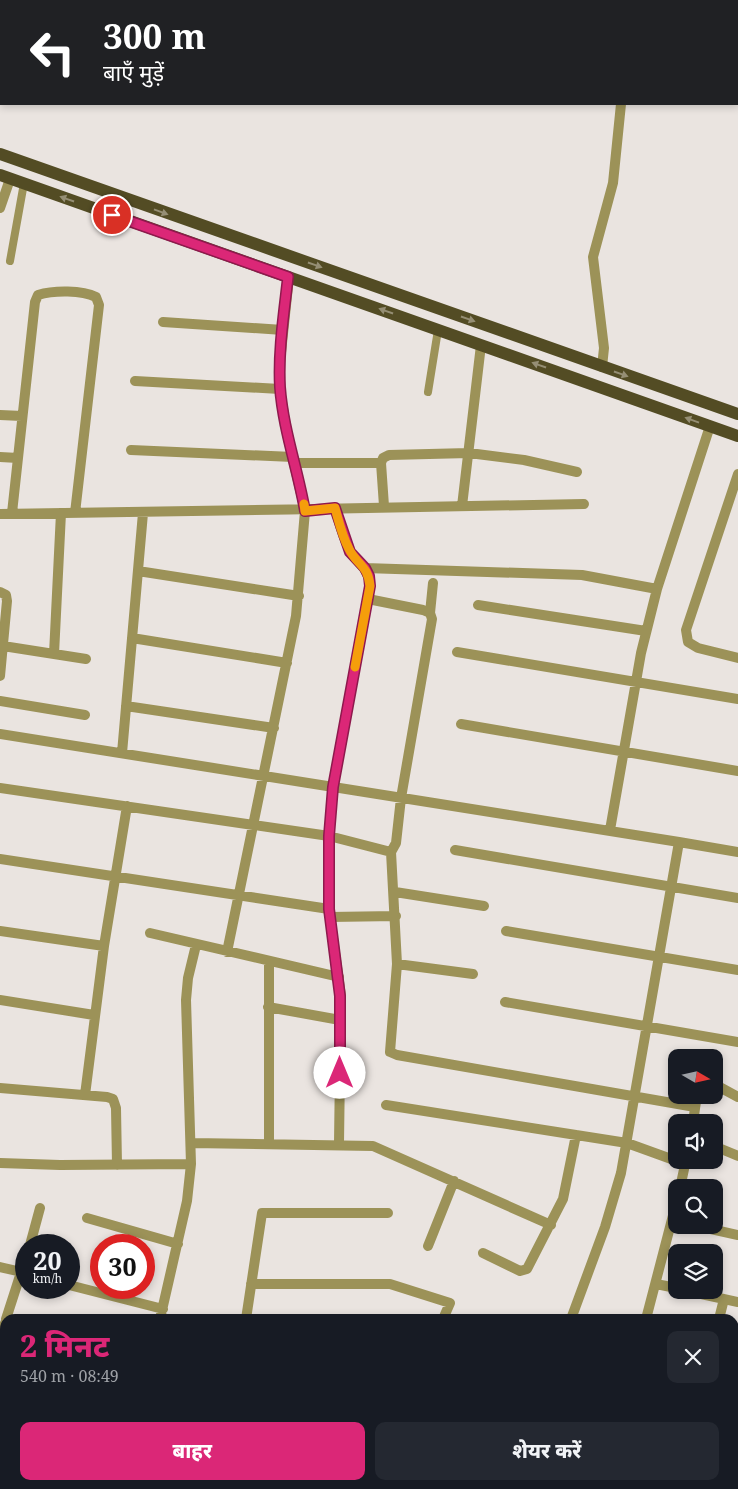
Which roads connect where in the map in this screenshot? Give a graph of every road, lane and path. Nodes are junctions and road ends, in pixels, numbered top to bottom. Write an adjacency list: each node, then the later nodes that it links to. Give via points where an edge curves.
1 (621, 105): 12 (street, via 613,183 593,257 604,348)
2 (0, 154): 12 (main road, one-way to 12)
3 (5, 177): 4 (main road); 5 (street)
4 (24, 183): 6 (lane); 7 (main road, one-way to 4)
5 (0, 208)
6 (10, 262)
7 (288, 277): 9 (street); 10 (main road, one-way to 7)
8 (163, 322): 9 (street)
9 (283, 330): 14 (street)
10 (438, 330): 11 (main road); 15 (lane)
11 (481, 345): 19 (main road, one-way to 11); 22 (street)
12 (602, 367): 16 (main road, one-way to 16)
13 (135, 381): 14 (street)
14 (280, 389): 25 (street)
15 (428, 392)
16 (738, 414)
17 (0, 415): 18 (street)
18 (22, 416): 24 (street); 35 (street, via 38,295 46,292 96,297 99,306)
19 (710, 426): 20 (main road); 42 (street)
20 (738, 436)
21 (131, 450): 25 (street)
22 (469, 453): 26 (street, via 389,455); 27 (street, via 524,460); 31 (street)
23 (0, 457): 24 (street)
24 (18, 458): 38 (street)
25 (294, 460): 26 (street); 33 (street)
26 (381, 463): 30 (street)
27 (576, 472)
28 (738, 474): 53 (street, via 686,630 688,642 698,648)
29 (584, 504): 31 (street)
30 (384, 506): 31 (street); 32 (street)
31 (462, 506)
32 (335, 508): 33 (street); 39 (street, via 350,552)
33 (305, 511): 36 (street); 44 (street)
34 (61, 513): 35 (street); 38 (street); 52 (street)
35 (75, 513): 36 (street)
36 (143, 513): 40 (street)
37 (0, 514): 38 (street)
38 (12, 514)
39 (365, 568): 42 (street, via 582,575); 45 (street, via 369,576)
40 (138, 571): 44 (street); 49 (street)
41 (433, 584): 47 (street)
42 (657, 589): 48 (street)
43 (0, 592): 50 (street, via 6,595 7,601)
44 (299, 596): 55 (street)
45 (368, 599): 47 (street); 69 (street)
46 (478, 605): 48 (street)
47 (430, 613): 71 (street, via 432,619)
48 (646, 631): 57 (street)
49 (132, 638): 55 (street); 60 (street)
50 (3, 646): 52 (street); 56 (street)
51 (457, 652): 57 (street)
52 (54, 654): 54 (street)
53 (738, 658)
54 (86, 659)
55 (286, 663): 63 (street)
56 (0, 670)
57 (635, 681): 58 (street); 65 (street)
58 (738, 699)
59 (0, 701): 61 (street)
60 (126, 706): 63 (street); 66 (street)
61 (85, 715)
62 (461, 724): 65 (street)
63 (274, 728): 68 (street)
64 (0, 734): 66 (street)
65 (624, 752): 67 (street); 74 (street)
66 (122, 753): 68 (street)
67 (738, 770)
68 (265, 776): 69 (street); 73 (street)
69 (333, 787): 71 (street); 75 (street)
70 (0, 788): 72 (street)
71 (400, 798): 74 (street); 78 (street, via 396,843)
72 (127, 806): 73 (street); 81 (street)
73 (255, 825): 75 (street); 84 (street)
74 (610, 830): 76 (street)
75 (329, 836): 78 (street); 87 (street)
76 (679, 842): 79 (street); 82 (street)
77 (455, 850): 82 (street)
78 (391, 852): 83 (street)
79 (738, 852)
80 (0, 859): 81 (street)
81 (115, 876): 84 (street); 93 (street)
82 (670, 886): 85 (street); 95 (street)
83 (395, 892): 86 (street); 88 (street)
84 (241, 897): 87 (street); 94 (street)
85 (738, 898)
86 (484, 906)
87 (330, 913): 88 (street); 100 (street)
88 (396, 916): 97 (street)
89 (0, 931): 93 (street)
90 (506, 931): 95 (street)
91 (150, 933): 92 (street)
92 (196, 944): 94 (street); 118 (street, via 186,1000)
93 (104, 946): 104 (street)
94 (228, 952): 96 (street)
95 (659, 956): 98 (street); 106 (street)
96 (269, 962): 100 (street); 103 (street)
97 (397, 964): 99 (street); 112 (street, via 390,1052)
98 (738, 970)
99 (473, 974)
100 (339, 977): 105 (street)
101 (0, 1000): 104 (street)
102 (505, 1002): 106 (street)
103 (268, 1007): 105 (street); 119 (street)
104 (94, 1015): 110 (street)
105 (340, 1020): 121 (street)
106 (647, 1027): 107 (street); 112 (street)
107 (738, 1042)
108 (0, 1088): 110 (street)
109 (723, 1089): 111 (street)
110 (85, 1095): 127 (street, via 113,1099 116,1108)
111 (738, 1097)
112 (635, 1098): 115 (street); 120 (street)
113 (696, 1104): 115 (street)
114 (386, 1105): 117 (street)
115 (695, 1108): 116 (street)
116 (694, 1114)
117 (576, 1135): 120 (street); 132 (street, via 563,1199)
118 (192, 1143): 119 (street); 126 (street)
119 (269, 1143): 121 (street)
120 (626, 1143): 124 (street); 154 (street, via 605,1227)
121 (339, 1144): 128 (street, via 373,1146)
122 (723, 1150): 123 (street)
123 (738, 1156)
124 (668, 1157)
125 (0, 1163): 127 (street)
126 (191, 1164): 127 (street); 137 (street)
127 (116, 1165)
128 (454, 1181): 132 (street); 138 (street)
129 (40, 1208): 134 (street)
130 (388, 1213): 142 (street, via 262,1213)
131 (87, 1218): 137 (street)
132 (551, 1225): 139 (street, via 524,1271 515,1270)
133 (723, 1232): 136 (street)
134 (33, 1234)
135 (670, 1234): 143 (street)
136 (738, 1235)
137 (178, 1244): 151 (street)
138 (428, 1246)
139 (483, 1253)
140 (0, 1267): 141 (street)
141 (15, 1271)
142 (252, 1284): 152 (street); 153 (street, via 390,1284 450,1303)
143 (656, 1284): 144 (street); 155 (street)
144 (668, 1286)
145 (80, 1288): 150 (street)
146 (15, 1296): 149 (street)
147 (724, 1298): 148 (street); 156 (street)
148 (738, 1302)
149 (8, 1314)
150 (156, 1314)
151 (162, 1314)
152 (247, 1314)
153 (445, 1314)
154 (573, 1314)
155 (647, 1314)
156 (719, 1314)

